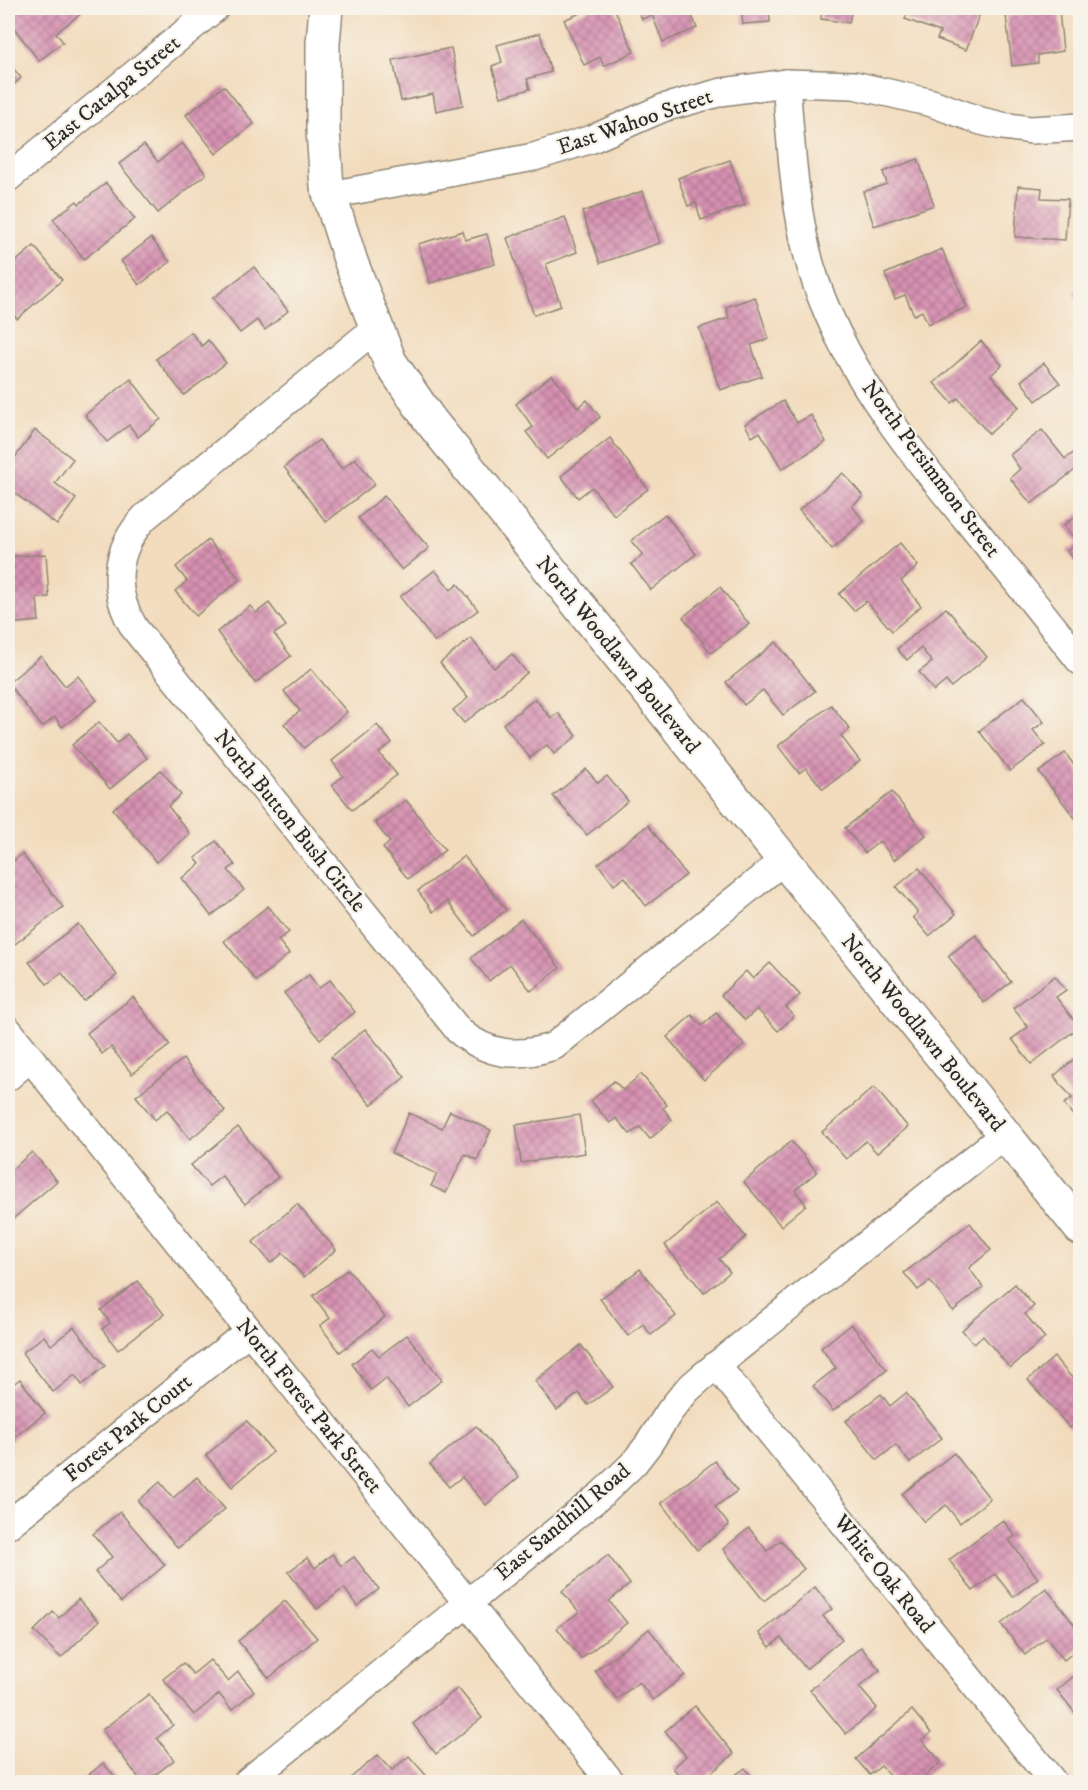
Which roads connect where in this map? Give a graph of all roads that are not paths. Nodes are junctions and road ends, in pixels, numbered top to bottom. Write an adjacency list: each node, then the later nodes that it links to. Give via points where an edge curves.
1 (215, 8): 5 (street, East Catalpa Street)
2 (326, 8): 6 (street, North Woodlawn Boulevard, via 323,130)
3 (786, 83): 4 (street, East Wahoo Street, via 854,85 932,103 1002,126 1031,130); 6 (street, East Wahoo Street, via 722,92 663,108 592,139 534,157); 8 (street, North Persimmon Street, via 800,210 811,266 852,359 868,390 911,450)
4 (1080, 127)
5 (8, 178)
6 (330, 195): 7 (street, North Woodlawn Boulevard)
7 (376, 328): 9 (street, North Woodlawn Boulevard, via 390,362 429,419); 9 (street, North Button Bush Circle, via 136,526 123,550 119,579 123,605 135,629 459,1031 490,1050 529,1054 554,1046)
8 (1080, 661)
9 (784, 860): 13 (street, North Woodlawn Boulevard)
10 (8, 1030): 11 (street, North Forest Park Street)
11 (30, 1058): 12 (street); 15 (street, North Forest Park Street)
12 (8, 1077)
13 (1005, 1134): 14 (street, North Woodlawn Boulevard); 16 (street, East Sandhill Road)
14 (1080, 1228)
15 (249, 1331): 17 (street, Forest Park Court); 18 (street, North Forest Park Street)
16 (716, 1365): 18 (street, East Sandhill Road, via 687,1390 641,1454 602,1494); 21 (street, White Oak Road)
17 (8, 1525)
18 (467, 1603): 19 (street, East Sandhill Road); 20 (street, North Forest Park Street)
19 (247, 1782)
20 (611, 1782)
21 (1053, 1782)

